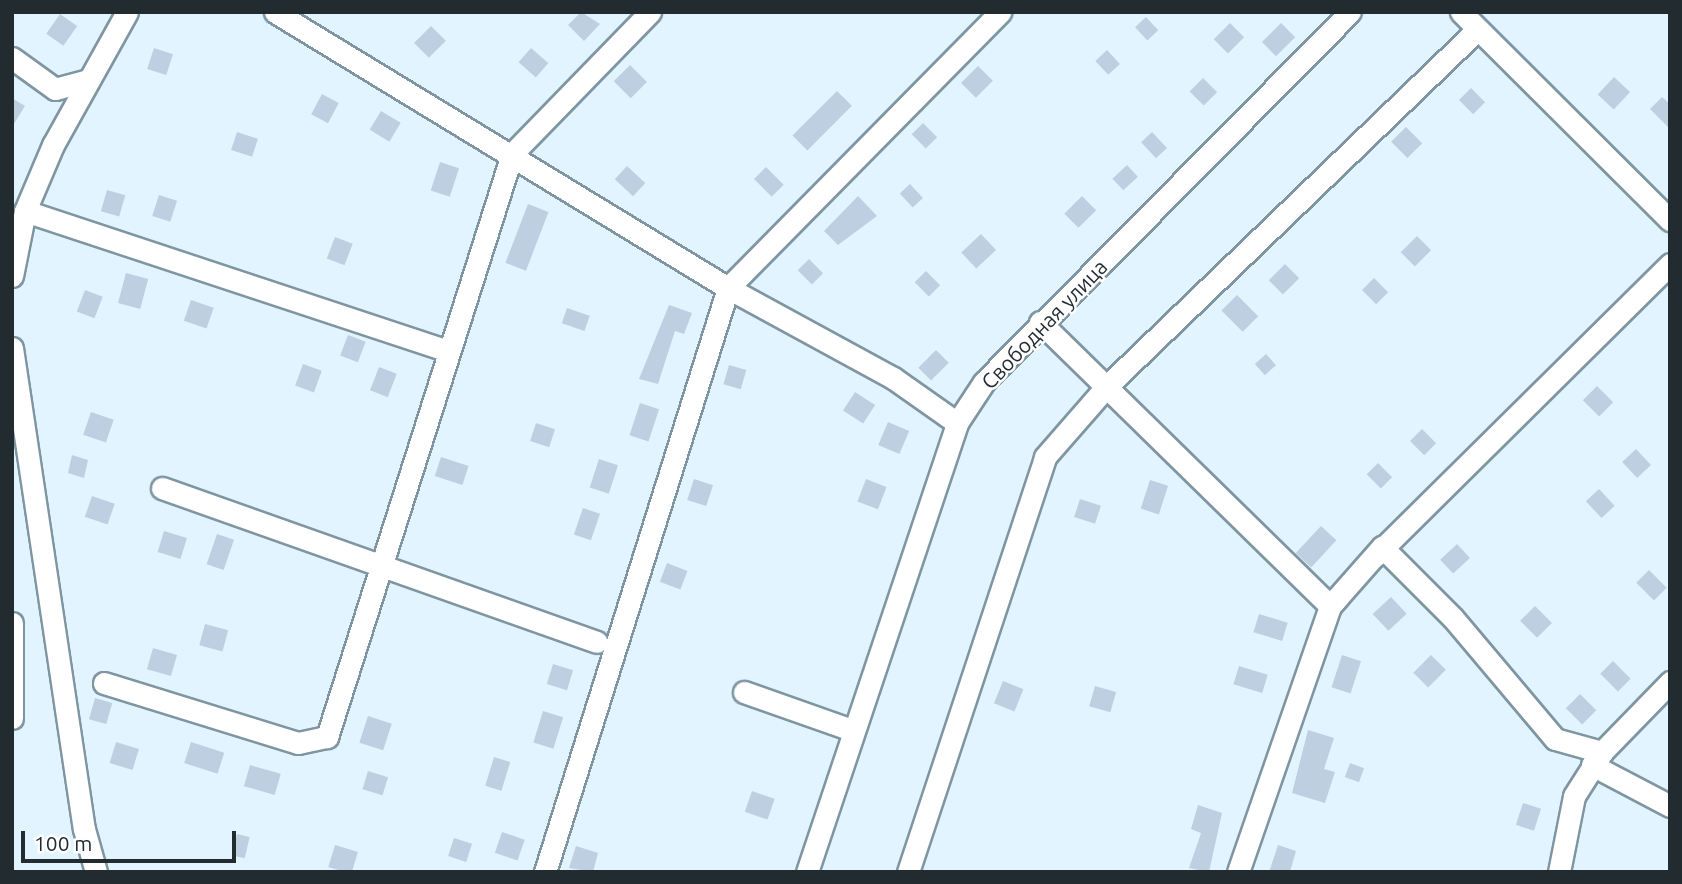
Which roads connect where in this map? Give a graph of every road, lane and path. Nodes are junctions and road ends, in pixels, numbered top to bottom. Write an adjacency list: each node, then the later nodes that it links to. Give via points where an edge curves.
1 (127, 12): 9 (street)
2 (275, 12): 10 (street)
3 (650, 12): 10 (street)
4 (1000, 12): 15 (street)
5 (1350, 12): 16 (street, Свободная улица, via 1179,191)
6 (1461, 12): 7 (street)
7 (1478, 29): 12 (street); 19 (street)
8 (12, 58): 9 (street, via 55,89)
9 (89, 80): 11 (street)
10 (512, 154): 15 (street); 18 (street)
11 (25, 211): 14 (street); 18 (street)
12 (1670, 220)
13 (1670, 264): 22 (street)
14 (12, 276)
15 (728, 288): 20 (street, via 893,377); 35 (street)
16 (1040, 322): 19 (street); 20 (street, Свободная улица, via 984,382)
17 (12, 348): 34 (street, via 82,816)
18 (446, 350): 23 (street)
19 (1106, 387): 24 (street); 37 (street, via 1045,457)
20 (957, 423): 31 (street, Свободная улица)
21 (162, 488): 23 (street)
22 (1382, 547): 24 (street); 32 (street, via 1453,618 1555,739)
23 (378, 565): 26 (street); 28 (street, via 327,737 298,743)
24 (1330, 606): 38 (street)
25 (12, 623): 30 (street)
26 (596, 642)
27 (1670, 682): 32 (street)
28 (104, 683)
29 (744, 692): 31 (street)
30 (12, 718)
31 (852, 730): 36 (street, Свободная улица)
32 (1597, 758): 33 (street); 39 (street, via 1574,796)
33 (1670, 806)
34 (96, 872)
35 (545, 872)
36 (807, 872)
37 (908, 872)
38 (1238, 872)
39 (1559, 872)

